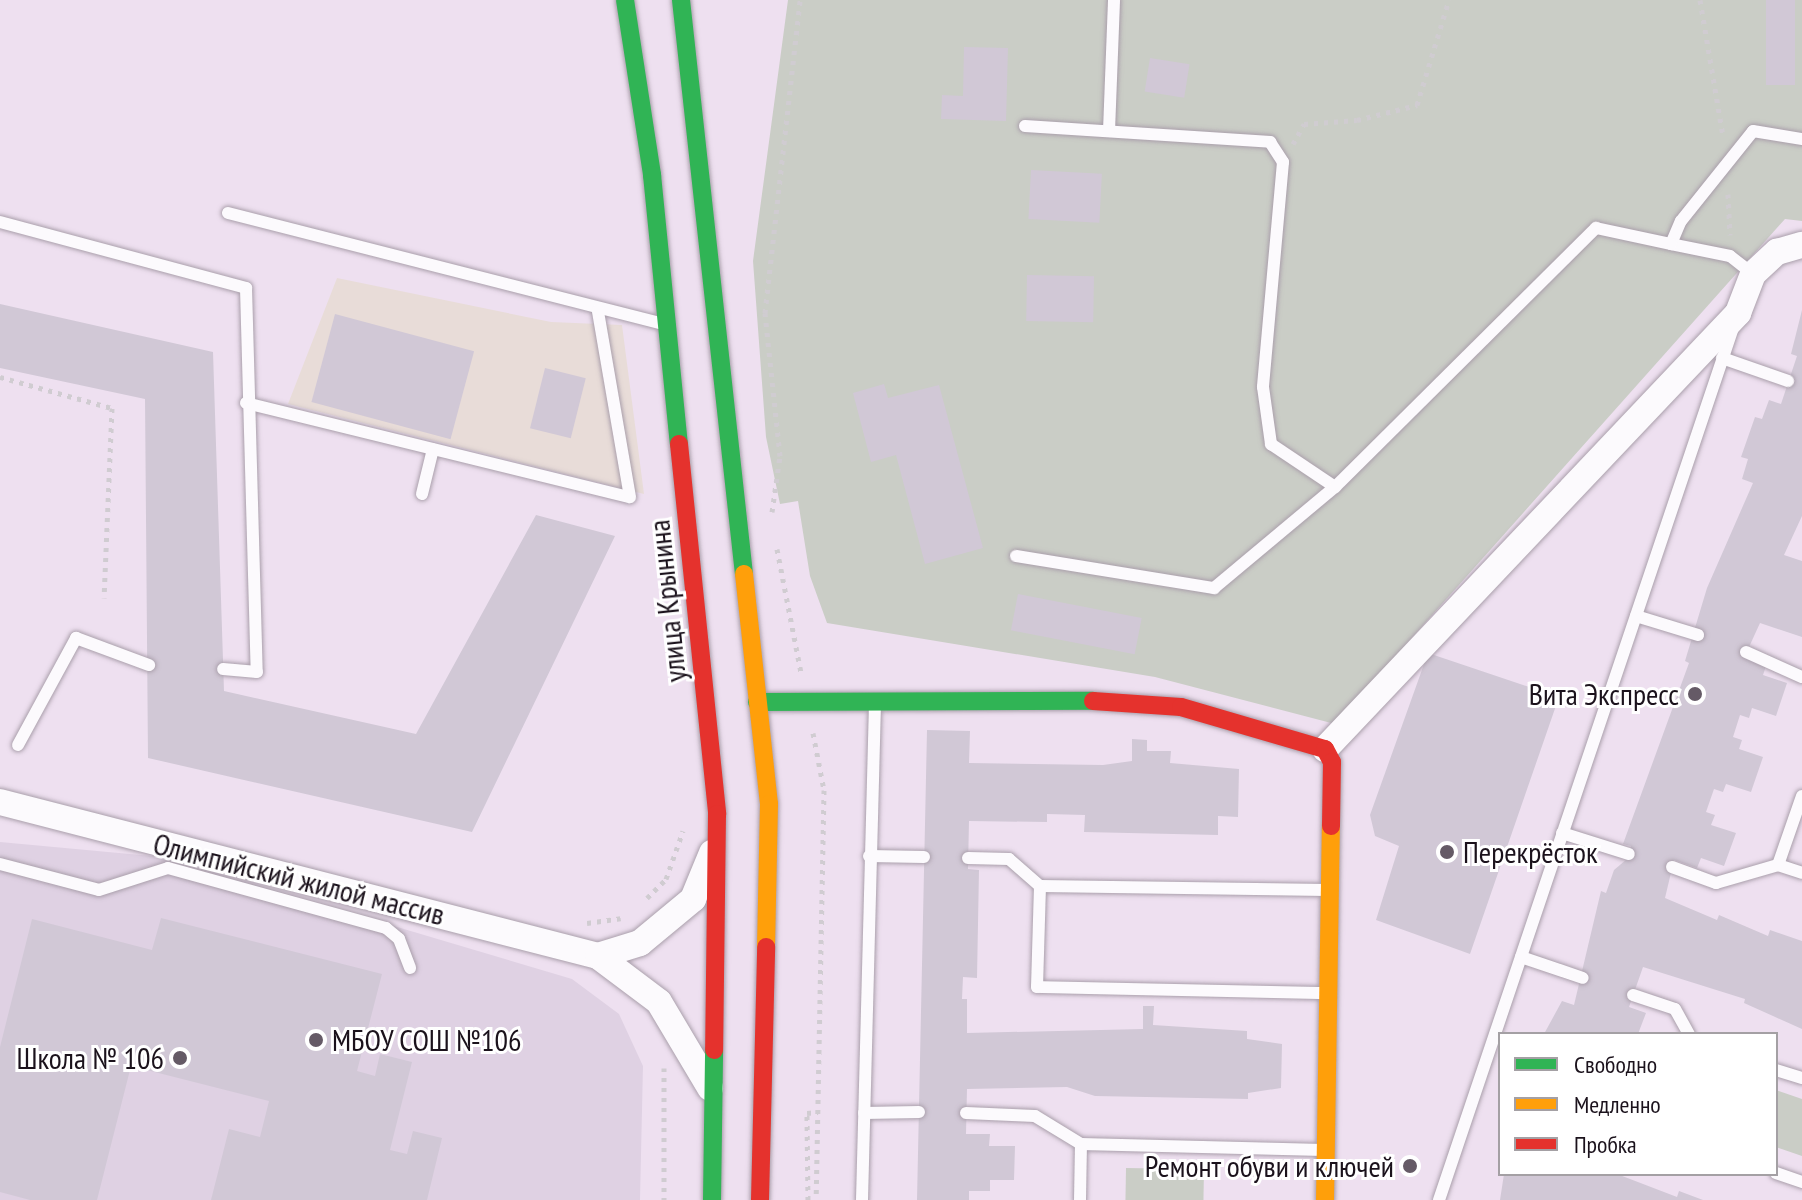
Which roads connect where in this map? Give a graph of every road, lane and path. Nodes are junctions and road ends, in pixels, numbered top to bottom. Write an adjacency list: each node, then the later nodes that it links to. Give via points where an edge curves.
1 (625, 0): 20 (main road, улица Крынина)
2 (681, 0): 37 (main road)
3 (800, 0): 28 (path, via 765,313 780,456)
4 (1114, 0): 8 (lane)
5 (1449, 0): 11 (path, via 1417,105 1357,120 1304,124)
6 (1700, 0): 10 (path)
7 (1025, 126): 8 (lane)
8 (1109, 131): 11 (lane, via 1270,142)
9 (1802, 139): 10 (lane, via 1753,131)
10 (1727, 158): 14 (lane); 16 (path)
11 (1283, 162): 26 (lane, via 1263,387 1271,444)
12 (228, 213): 18 (lane)
13 (0, 222): 24 (lane, via 246,288)
14 (1671, 244): 16 (lane); 26 (lane, via 1596,228)
15 (1802, 245): 17 (street, via 1777,252)
16 (1730, 256): 17 (lane)
17 (1753, 274): 19 (street)
18 (598, 311): 20 (lane); 25 (lane, via 630,497)
19 (1738, 313): 21 (lane); 40 (street)
20 (668, 325): 45 (main road, улица Крынина)
21 (1722, 358): 23 (lane); 31 (lane)
22 (0, 377): 30 (path, via 112,408)
23 (1788, 381)
24 (246, 403): 25 (lane); 35 (lane, via 257,672)
25 (433, 449): 27 (lane)
26 (1335, 487): 29 (lane, via 1214,588)
27 (422, 494)
28 (771, 519)
29 (1016, 556)
30 (104, 598)
31 (1636, 616): 32 (lane); 44 (lane)
32 (1698, 635)
33 (1746, 652): 36 (lane)
34 (149, 665): 39 (lane, via 76,638)
35 (223, 669)
36 (1802, 677)
37 (757, 702): 38 (main road); 80 (main road, via 769,804)
38 (875, 702): 40 (main road, via 1140,701); 47 (lane)
39 (18, 745)
40 (1325, 749): 55 (main road, via 1332,762)
41 (1802, 796): 51 (lane)
42 (0, 802): 58 (street, Олимпийский жилой массив)
43 (685, 825): 56 (path, via 666,879)
44 (1562, 833): 46 (lane); 60 (lane)
45 (717, 843): 59 (street, via 693,899 640,943); 69 (main road, улица Крынина)
46 (1629, 854)
47 (869, 856): 48 (lane); 72 (lane)
48 (924, 857)
49 (968, 858): 54 (lane, via 1009,859)
50 (0, 864): 61 (lane, via 99,890 168,868 386,928 399,939)
51 (1778, 865): 52 (lane, via 1716,883); 53 (lane)
52 (1672, 867)
53 (1802, 873)
54 (1040, 886): 55 (lane); 63 (lane, via 1037,987)
55 (1330, 890): 63 (main road)
56 (637, 907)
57 (628, 916): 58 (path, via 558,928)
58 (556, 944): 59 (street, Олимпийский жилой массив)
59 (598, 956): 69 (street, Олимпийский жилой массив, via 659,1002)
60 (1521, 957): 62 (lane); 85 (lane)
61 (410, 968)
62 (1583, 978)
63 (1328, 993): 75 (main road)
64 (1633, 995): 65 (lane, via 1675,1009)
65 (1688, 1032)
66 (659, 1059): 78 (path, via 665,1072)
67 (1778, 1071): 68 (lane)
68 (1802, 1078)
69 (713, 1095): 79 (main road, улица Крынина)
70 (818, 1112): 81 (path, via 807,1113)
71 (919, 1112): 72 (lane)
72 (864, 1113): 82 (lane)
73 (966, 1113): 74 (lane, via 1035,1116)
74 (1081, 1144): 75 (lane); 83 (lane)
75 (1326, 1150): 84 (main road)
76 (1778, 1174): 77 (lane)
77 (1802, 1182)
78 (664, 1200)
79 (712, 1200)
80 (760, 1200)
81 (808, 1200)
82 (862, 1200)
83 (1080, 1200)
84 (1325, 1200)
85 (1439, 1200)

